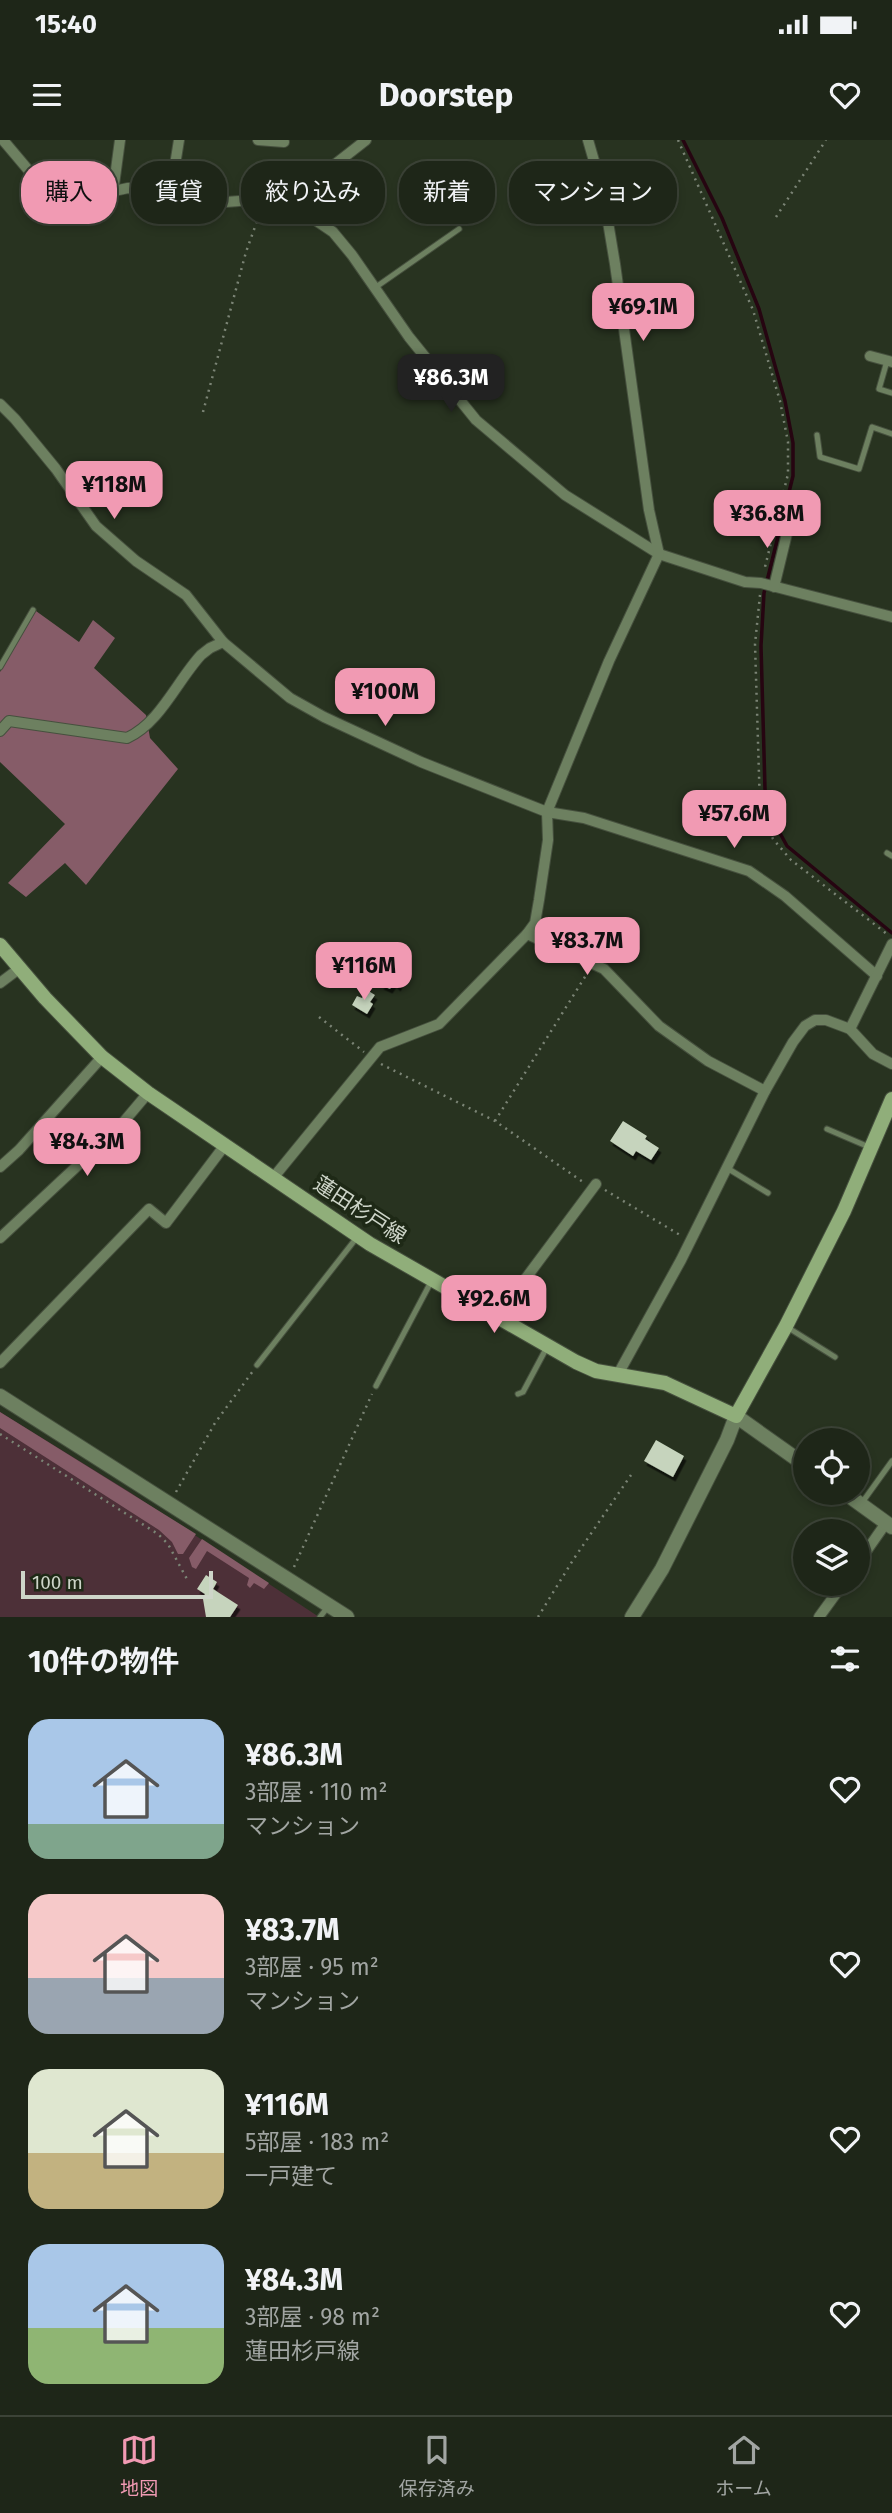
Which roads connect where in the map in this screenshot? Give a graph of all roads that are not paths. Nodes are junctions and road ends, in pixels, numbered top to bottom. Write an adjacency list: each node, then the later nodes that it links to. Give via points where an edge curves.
1 (3, 140): 8 (street)
2 (120, 140): 11 (street)
3 (179, 140): 9 (street)
4 (258, 140): 7 (street)
5 (366, 140): 10 (street)
6 (588, 140): 22 (street, via 603,192)
7 (284, 142)
8 (21, 161)
9 (176, 161)
10 (339, 161)
11 (117, 162)
12 (321, 224): 14 (street, via 333,232)
13 (459, 229): 14 (lane)
14 (375, 287): 22 (street, via 476,419 565,495)
15 (870, 356): 16 (street)
16 (889, 361): 17 (lane, via 879,389)
17 (892, 393)
18 (0, 404): 26 (street, via 96,526 186,595)
19 (892, 434): 20 (lane, via 872,427 859,469 820,457)
20 (817, 435)
21 (790, 521): 23 (street)
22 (659, 554): 23 (street); 30 (street)
23 (774, 587): 25 (street)
24 (33, 610): 27 (lane)
25 (891, 615)
26 (223, 642): 28 (street, via 201,655 139,732 127,738); 30 (street, via 290,698 324,718)
27 (0, 667)
28 (4, 718): 29 (street)
29 (0, 731)
30 (547, 812): 31 (street, via 548,840 539,900 535,923); 35 (street, via 584,818 749,871 785,896)
31 (527, 934): 40 (street, via 604,969 659,1026 708,1061); 48 (street, via 439,1024 380,1047)
32 (892, 944): 35 (street)
33 (0, 945): 34 (main road, 蓮田杉戸線)
34 (20, 968): 36 (street); 38 (main road, 蓮田杉戸線)
35 (877, 976): 37 (street)
36 (0, 983)
37 (850, 1029): 39 (street, via 873,1054); 40 (street, via 826,1020 805,1026)
38 (102, 1057): 41 (main road, 蓮田杉戸線); 46 (street)
39 (892, 1064)
40 (765, 1091): 47 (street)
41 (148, 1093): 44 (main road, 蓮田杉戸線); 52 (street, via 121,1125)
42 (892, 1099): 45 (main road)
43 (827, 1129): 45 (lane)
44 (225, 1145): 48 (main road, 蓮田杉戸線); 58 (street, via 166,1223 149,1209)
45 (871, 1148): 55 (main road)
46 (0, 1167)
47 (727, 1168): 50 (lane); 60 (street)
48 (273, 1178): 51 (main road, 蓮田杉戸線)
49 (595, 1187): 54 (street)
50 (768, 1193)
51 (358, 1236): 53 (main road, 蓮田杉戸線); 59 (lane)
52 (0, 1237)
53 (432, 1280): 54 (main road, 蓮田杉戸線); 61 (lane)
54 (497, 1317): 56 (main road, 蓮田杉戸線)
55 (786, 1326): 57 (lane); 64 (main road)
56 (547, 1346): 60 (main road, 蓮田杉戸線, via 596,1371); 62 (lane)
57 (835, 1357)
58 (0, 1363)
59 (257, 1365)
60 (617, 1376): 64 (main road, 蓮田杉戸線, via 664,1383)
61 (376, 1385)
62 (518, 1394)
63 (0, 1396): 72 (street, via 288,1579)
64 (736, 1416): 65 (street); 74 (street, via 662,1569)
65 (793, 1456)
66 (892, 1461): 67 (lane)
67 (870, 1492)
68 (862, 1505): 69 (street)
69 (889, 1525): 70 (street)
70 (870, 1548)
71 (834, 1596): 75 (street)
72 (324, 1611): 73 (street)
73 (347, 1617)
74 (632, 1617)
75 (819, 1617)

